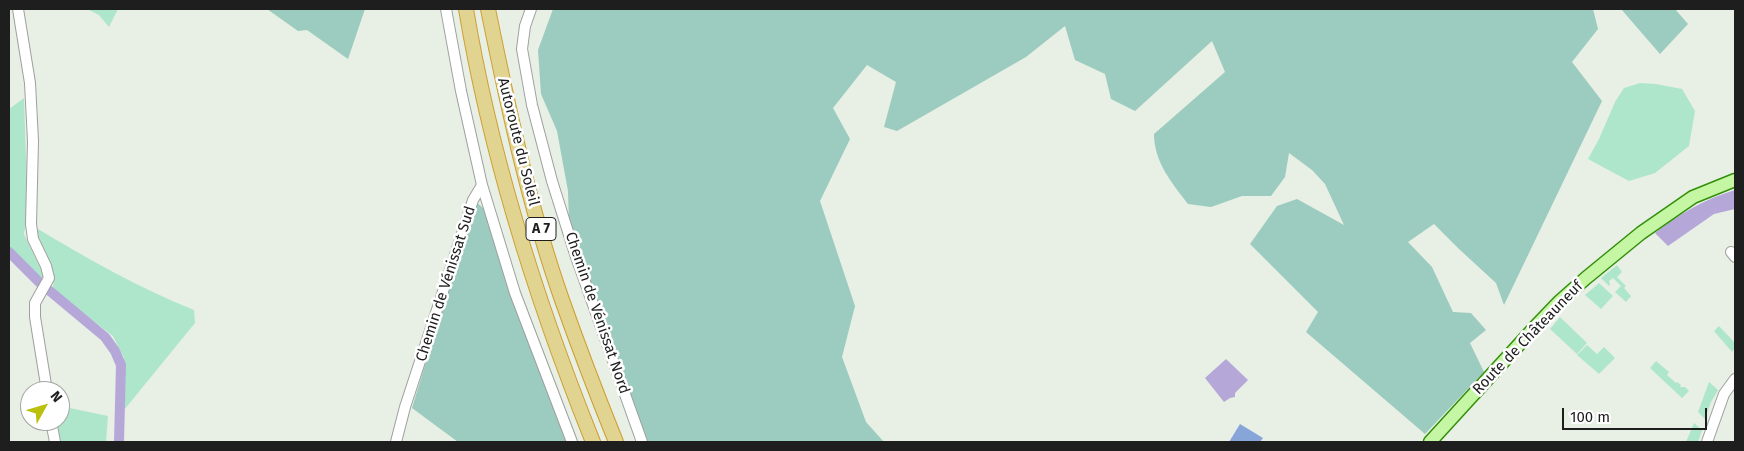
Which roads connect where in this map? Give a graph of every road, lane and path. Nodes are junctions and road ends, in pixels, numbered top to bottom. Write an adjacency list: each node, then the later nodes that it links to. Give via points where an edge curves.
1 (18, 9): 9 (street, via 30,83 33,141 31,224 33,239 49,278 35,303)
2 (446, 9): 7 (street)
3 (466, 9): 12 (highway, Autoroute du Soleil / A 7, via 496,154 535,286)
4 (488, 9): 13 (highway, Autoroute du Soleil / A 7, via 530,195 562,298)
5 (531, 9): 14 (street, Chemin de Vénissat Nord, via 522,49 532,105 575,254)
6 (1735, 180): 15 (main road, Route de Châteauneuf, via 1693,197 1641,233 1594,272 1551,311)
7 (482, 185): 10 (street, Chemin de Vénissat Sud, via 473,200); 11 (street, via 515,293)
8 (1735, 379): 16 (street, via 1724,394)
9 (45, 381)
10 (396, 442)
11 (572, 442)
12 (593, 442)
13 (616, 442)
14 (642, 442)
15 (1430, 442)
16 (1707, 442)

